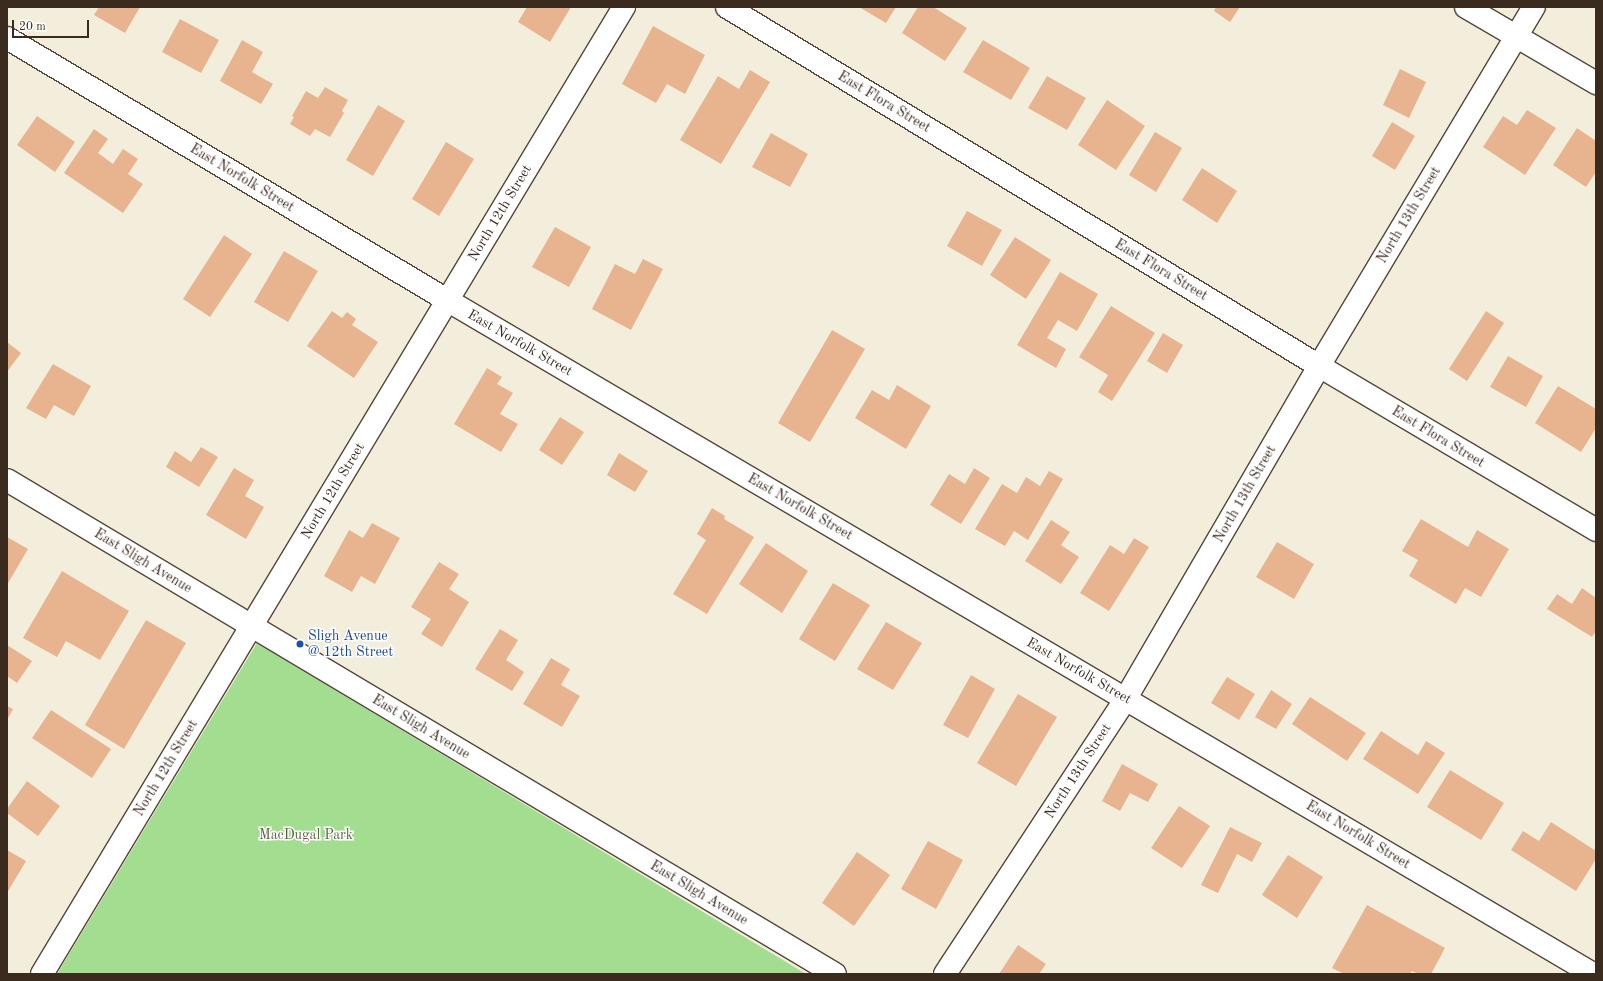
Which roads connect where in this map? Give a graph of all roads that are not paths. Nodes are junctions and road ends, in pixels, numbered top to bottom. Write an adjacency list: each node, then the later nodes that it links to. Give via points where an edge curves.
1 (624, 7): 8 (street, North 12th Street)
2 (727, 7): 9 (street, East Flora Street)
3 (1466, 7): 5 (street)
4 (1534, 7): 5 (street, North 13th Street)
5 (1515, 37): 7 (street); 9 (street, North 13th Street)
6 (7, 38): 8 (street, East Norfolk Street)
7 (1596, 83)
8 (447, 300): 12 (street, North 12th Street); 13 (street, East Norfolk Street)
9 (1319, 366): 11 (street, East Flora Street); 13 (street, North 13th Street)
10 (7, 480): 12 (street, East Sligh Avenue)
11 (1596, 530)
12 (252, 626): 14 (street, North 12th Street); 15 (street, East Sligh Avenue)
13 (1126, 698): 16 (street, North 13th Street); 17 (street, East Norfolk Street)
14 (42, 974)
15 (835, 974)
16 (945, 974)
17 (1593, 974)

